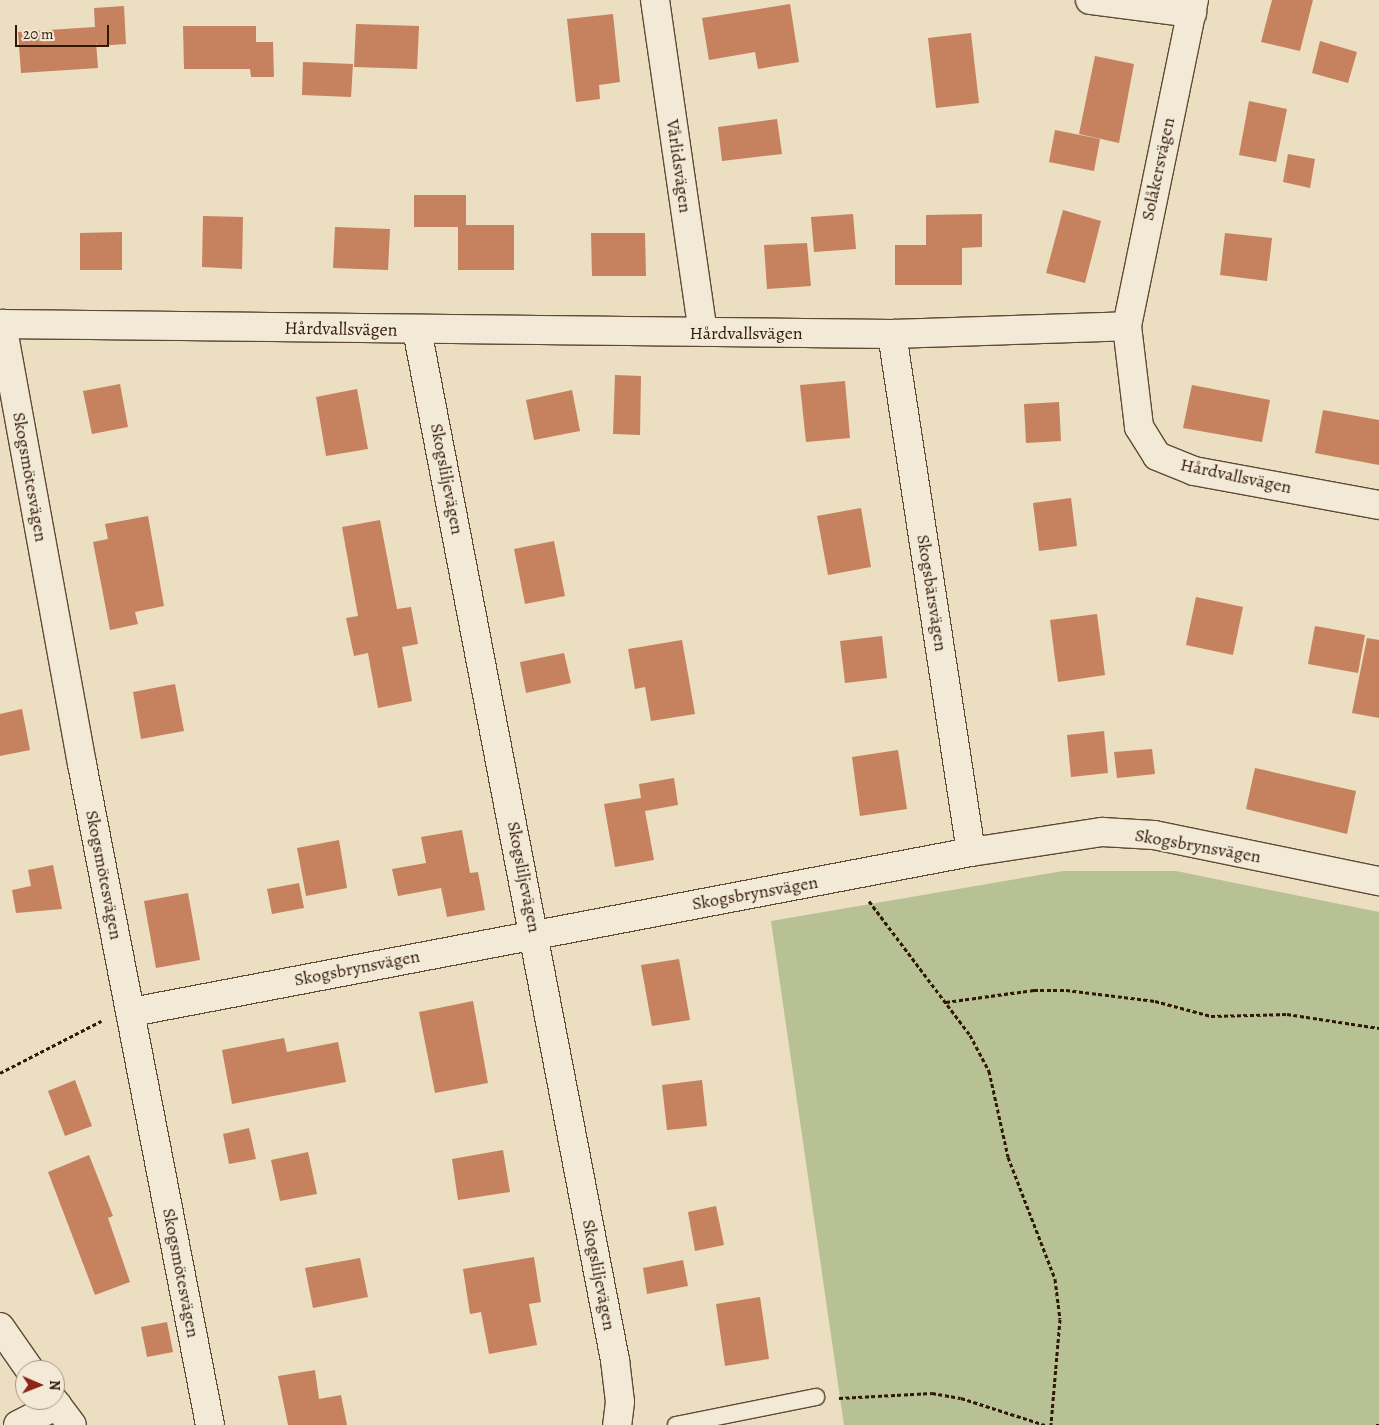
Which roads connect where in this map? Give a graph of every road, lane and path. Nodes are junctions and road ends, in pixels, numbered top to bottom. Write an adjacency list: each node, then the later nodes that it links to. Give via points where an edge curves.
1 (655, 0): 7 (street, Vårlidsvägen)
2 (1090, 0): 3 (street, Solåkersvägen)
3 (1193, 7): 5 (street, Solåkersvägen)
4 (1, 324): 6 (street, Hårdvallsvägen); 15 (street, Skogsmötesvägen, via 82,764)
5 (1127, 326): 8 (street, Hårdvallsvägen); 9 (street, Hårdvallsvägen, via 1139,427 1156,456 1194,471)
6 (417, 330): 7 (street, Hårdvallsvägen); 13 (street, Skogsliljevägen)
7 (703, 332): 8 (street, Hårdvallsvägen)
8 (892, 334): 10 (street, Skogsbärsvägen)
9 (1379, 505)
10 (971, 852): 11 (street, Skogsbrynsvägen); 12 (street, Skogsbrynsvägen, via 1102,832 1154,835)
11 (851, 876): 13 (street, Skogsbrynsvägen); 14 (path)
12 (1379, 881)
13 (534, 934): 15 (street, Skogsbrynsvägen); 24 (street, Skogsliljevägen, via 615,1360 620,1402)
14 (946, 1002): 16 (path, via 1034,990 1066,990 1155,1001 1211,1016 1287,1014); 27 (path, via 978,1047 989,1071 1008,1157 1055,1279 1060,1319)
15 (132, 1012): 17 (path, via 84,1027); 23 (street, Skogsmötesvägen)
16 (1379, 1028)
17 (0, 1073)
18 (0, 1327): 19 (street)
19 (23, 1360)
20 (816, 1397): 25 (lane); 26 (path, via 848,1399 932,1393 961,1398)
21 (60, 1410): 22 (street)
22 (18, 1425)
23 (210, 1425)
24 (616, 1425)
25 (676, 1425)
26 (1046, 1425)
27 (1050, 1425)

